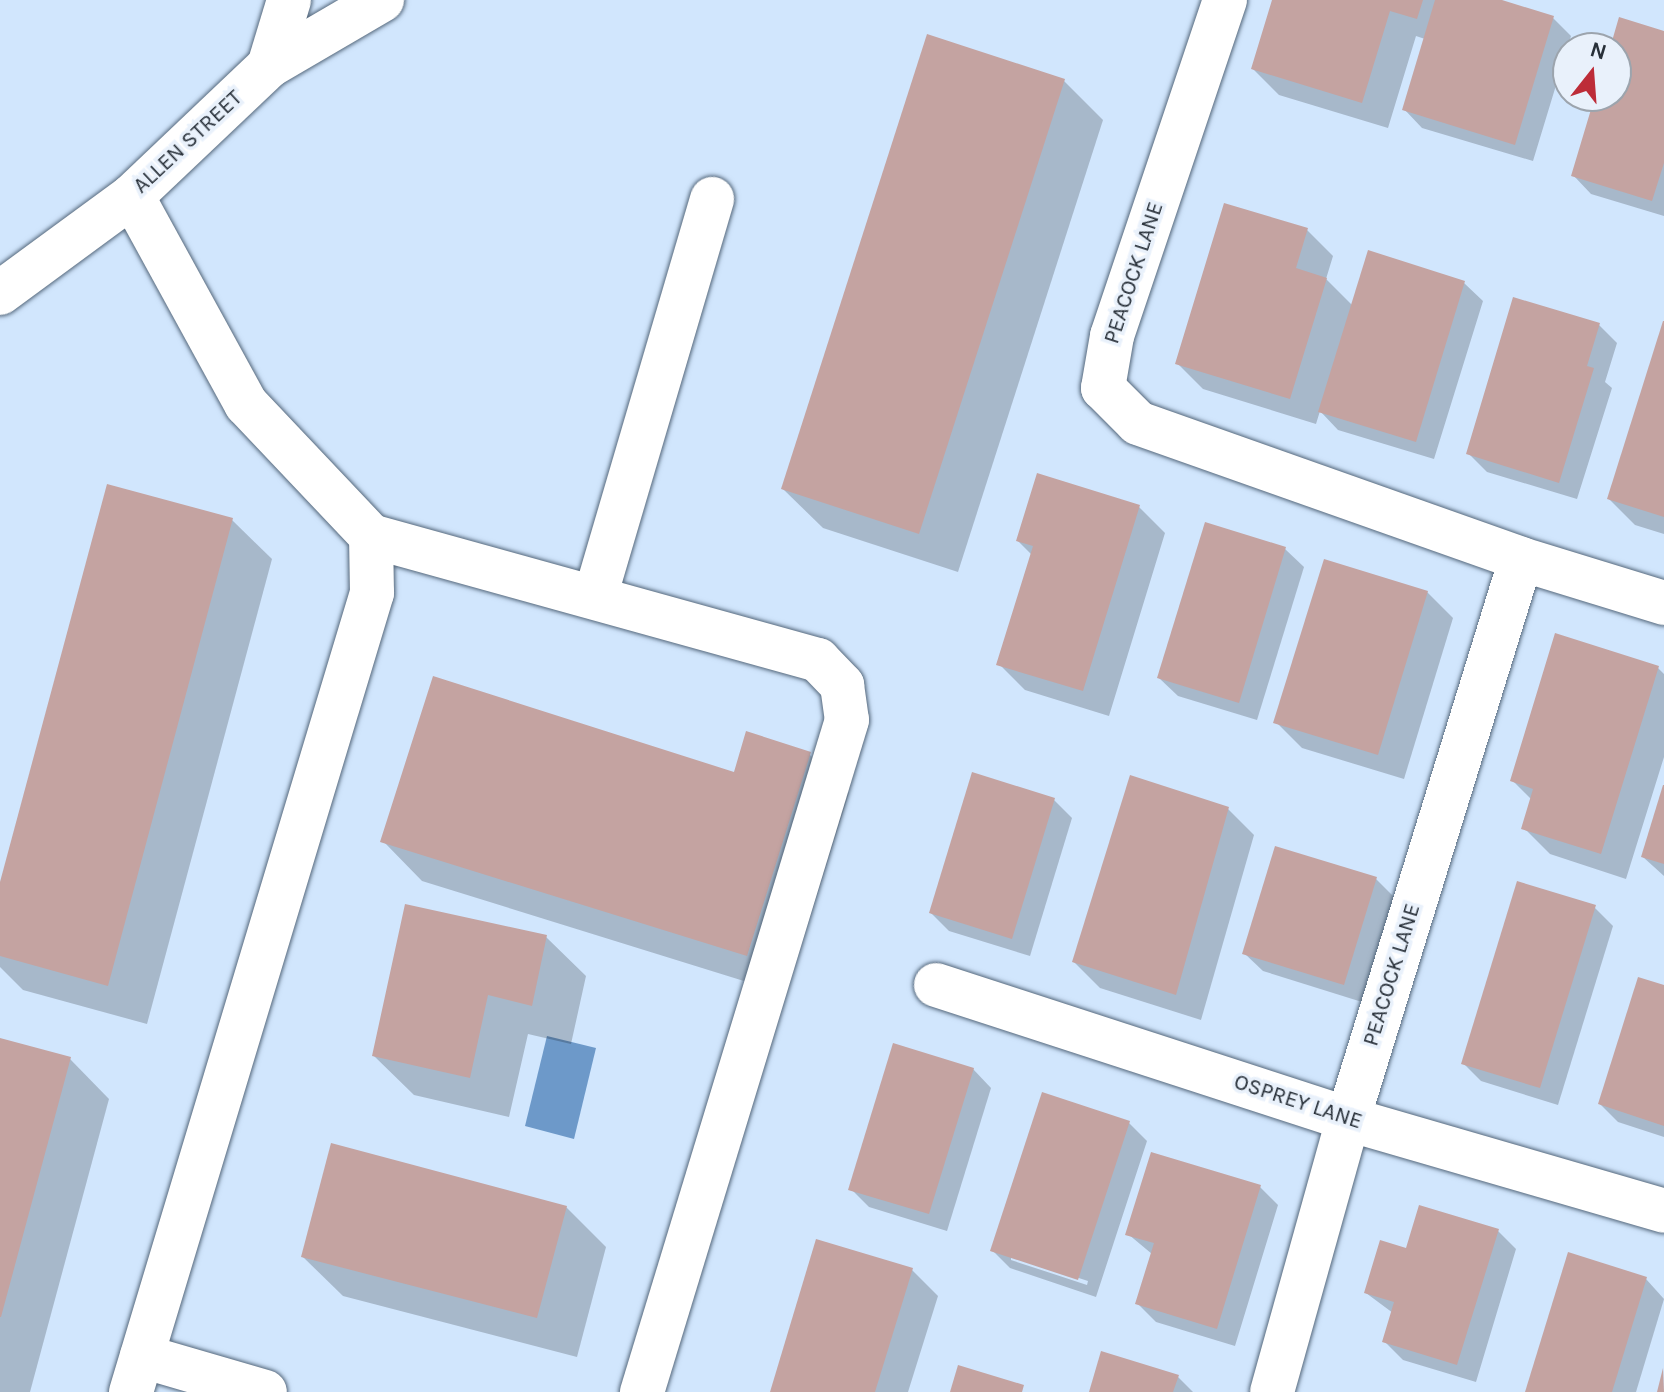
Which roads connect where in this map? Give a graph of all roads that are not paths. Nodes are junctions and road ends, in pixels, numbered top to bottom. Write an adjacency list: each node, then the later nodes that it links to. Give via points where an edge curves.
1 (289, 0): 4 (street)
2 (382, 0): 4 (street, ALLEN STREET)
3 (1225, 0): 9 (street, PEACOCK LANE, via 1112,336 1103,388 1138,423)
4 (269, 66): 5 (street, ALLEN STREET)
5 (132, 196): 7 (street, ALLEN STREET); 8 (street, via 246,404)
6 (712, 199): 10 (street)
7 (0, 293)
8 (371, 536): 10 (street); 15 (street, via 372,593)
9 (1521, 559): 11 (street, PEACOCK LANE); 13 (street, PEACOCK LANE)
10 (595, 597): 17 (street, via 818,660 842,685 847,720)
11 (1664, 603)
12 (936, 985): 13 (street, OSPREY LANE)
13 (1348, 1119): 14 (street, OSPREY LANE); 18 (street, PEACOCK LANE)
14 (1664, 1211)
15 (136, 1374): 16 (street)
16 (265, 1392)
17 (642, 1392)
18 (1272, 1392)

